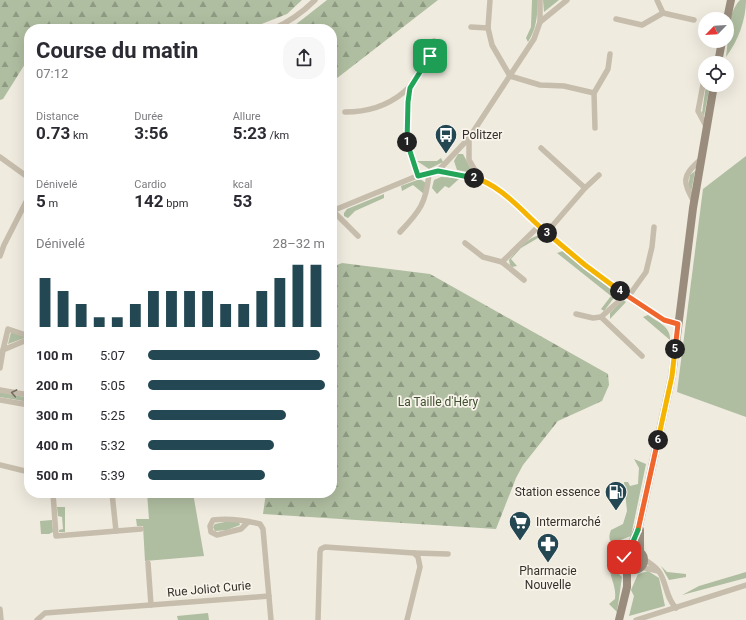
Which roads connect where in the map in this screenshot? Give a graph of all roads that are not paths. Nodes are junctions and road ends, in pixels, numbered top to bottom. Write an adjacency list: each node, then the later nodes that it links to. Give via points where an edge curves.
1 (315, 0): 12 (street)
2 (490, 0): 14 (street)
3 (540, 0): 11 (street)
4 (567, 0): 11 (street)
5 (657, 0): 8 (street)
6 (731, 0): 7 (main road)
7 (728, 12)
8 (663, 13): 9 (street, via 642,25); 10 (street)
9 (616, 19)
10 (694, 20)
11 (540, 22): 17 (street, via 534,39)
12 (285, 24)
13 (471, 27): 14 (street)
14 (488, 28): 17 (street, via 492,45)
15 (434, 41): 18 (street, via 430,56)
16 (610, 54): 21 (street, via 608,69)
17 (510, 76): 21 (street, via 540,85 564,86); 27 (street)
18 (410, 88): 22 (street); 23 (street)
19 (702, 92): 25 (street, via 698,111)
20 (713, 92): 25 (main road)
21 (594, 93): 26 (street)
22 (397, 99): 23 (street); 24 (street, via 362,112)
23 (408, 102): 34 (street, via 407,143)
24 (345, 112)
25 (706, 126): 52 (main road)
26 (595, 128)
27 (469, 138): 30 (street); 35 (street, via 469,160)
28 (541, 148): 36 (street)
29 (0, 156): 31 (street)
30 (438, 171): 32 (street); 35 (street)
31 (24, 174)
32 (429, 174): 34 (street); 42 (street, via 427,193 419,213)
33 (599, 174): 36 (street)
34 (418, 176): 38 (street)
35 (480, 179): 40 (street, via 498,190)
36 (585, 188): 43 (street)
37 (24, 208): 46 (street)
38 (337, 209)
39 (337, 215): 44 (street)
40 (539, 226): 43 (street); 47 (street)
41 (654, 227): 49 (street, via 646,272)
42 (400, 232)
43 (547, 232): 49 (street, via 585,265)
44 (358, 236)
45 (465, 242): 47 (street, via 483,257)
46 (0, 256)
47 (502, 262): 48 (street)
48 (524, 280)
49 (627, 296): 51 (street, via 617,300); 52 (street, via 664,320)
50 (576, 314): 51 (street)
51 (600, 317): 56 (street)
52 (678, 324): 67 (main road, via 672,376)
53 (24, 334): 55 (street, via 8,329)
54 (24, 341): 55 (street)
55 (3, 350): 57 (street)
56 (642, 356)
57 (0, 368)
58 (0, 390): 59 (street, one-way to 58)
59 (24, 395)
60 (0, 400): 61 (street)
61 (24, 404)
62 (0, 465): 63 (street)
63 (24, 471)
64 (53, 498): 69 (street, via 56,536)
65 (113, 498): 69 (street)
66 (248, 522): 66 (street, via 213,520 211,532 217,535 241,529); 78 (street, via 260,524 263,529)
67 (639, 526): 70 (main road); 73 (main road)
68 (141, 529): 69 (street)
69 (116, 531)
70 (629, 551): 73 (main road, via 635,550); 75 (main road, via 624,557)
71 (414, 553): 72 (street); 85 (street, via 323,547 320,552); 86 (street, via 418,557 420,567)
72 (448, 554)
73 (640, 562): 75 (main road, via 631,570); 77 (main road); 80 (street, via 660,572 668,597)
74 (148, 563): 79 (street, Rue Joliot Curie)
75 (627, 567): 77 (main road)
76 (746, 585): 80 (street)
77 (627, 587): 87 (main road)
78 (268, 596): 79 (street, Rue Joliot Curie); 84 (street)
79 (151, 605): 83 (street, Rue Joliot Curie, via 45,613)
80 (676, 608): 88 (street)
81 (0, 609): 82 (street)
82 (1, 620)
83 (37, 620)
84 (271, 620)
85 (318, 620)
86 (407, 620)
87 (619, 620)
88 (636, 620)

